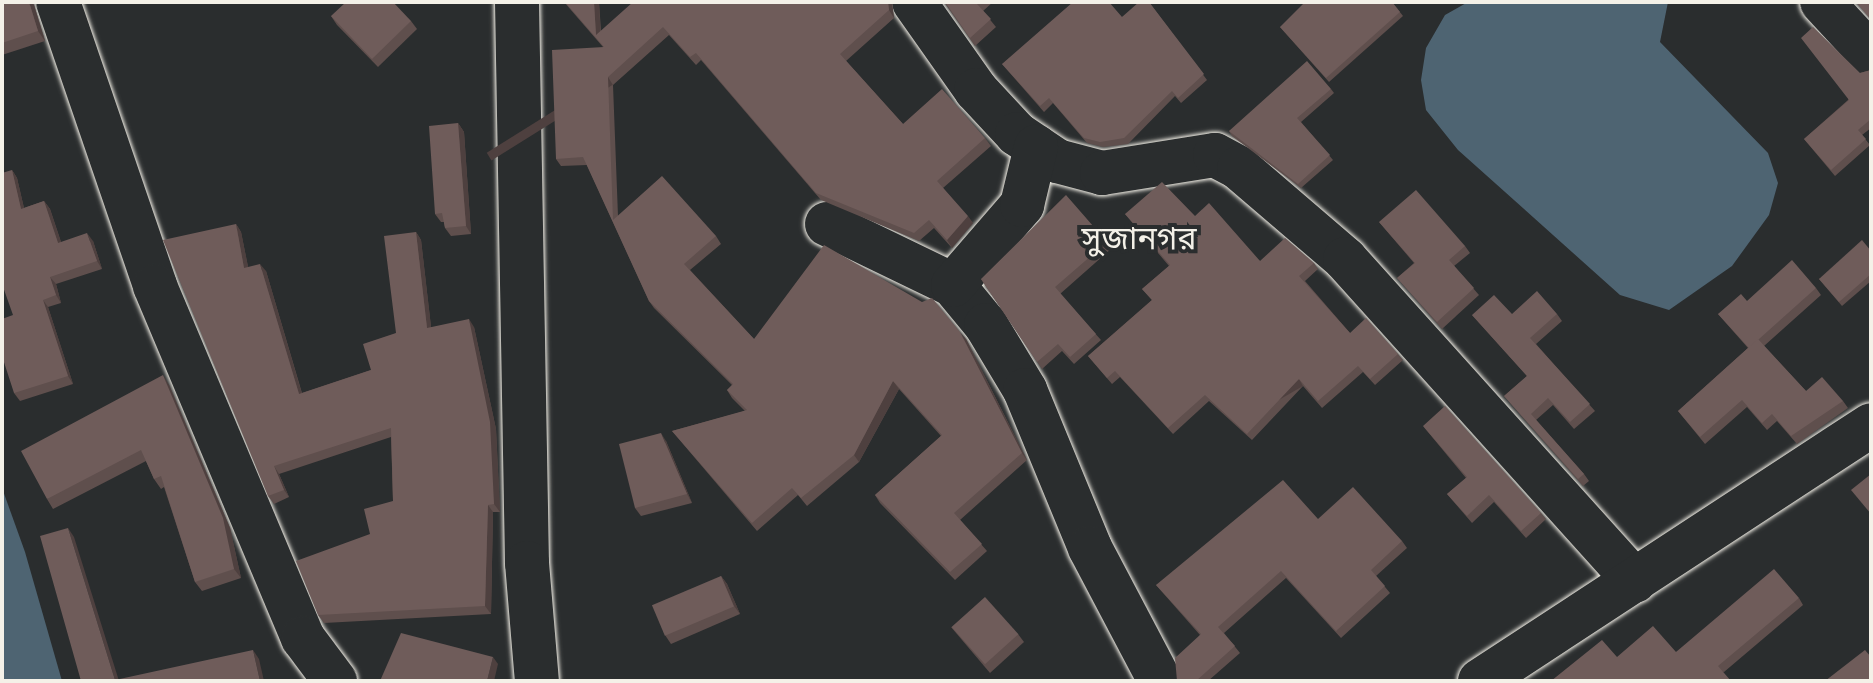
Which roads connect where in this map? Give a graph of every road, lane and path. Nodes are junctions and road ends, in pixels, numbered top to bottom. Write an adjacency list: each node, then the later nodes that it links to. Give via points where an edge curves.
1 (58, 2): 11 (street, via 155,286 303,638)
2 (517, 2): 12 (street, via 527,563)
3 (914, 2): 6 (street, via 976,90)
4 (1822, 2): 5 (street)
5 (1871, 55)
6 (1036, 147): 8 (street, via 1022,205); 10 (street, via 1102,173 1193,155 1215,155 1239,168 1345,259)
7 (827, 224): 8 (street)
8 (953, 285): 13 (street, via 1025,390 1090,548)
9 (1871, 425): 10 (street)
10 (1630, 574): 14 (street)
11 (335, 681)
12 (537, 681)
13 (1160, 681)
14 (1480, 681)

